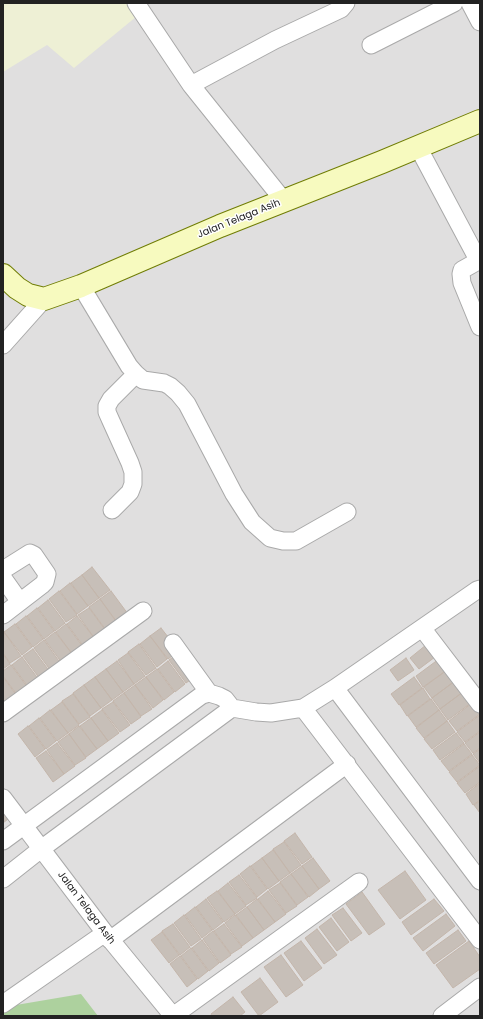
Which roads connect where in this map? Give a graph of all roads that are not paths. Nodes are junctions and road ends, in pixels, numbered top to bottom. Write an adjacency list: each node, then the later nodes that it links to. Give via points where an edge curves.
1 (346, 3): 7 (street, via 341,9 275,40)
2 (454, 3): 6 (street)
3 (470, 3): 5 (street)
4 (139, 4): 7 (street)
5 (480, 22)
6 (371, 44)
7 (192, 85): 10 (street)
8 (480, 121): 9 (street, Jalan Telaga Asih)
9 (418, 147): 10 (street, Jalan Telaga Asih); 11 (street)
10 (284, 201): 13 (street, Jalan Telaga Asih)
11 (479, 261): 15 (street, via 462,270 460,274)
12 (3, 275): 14 (street, via 28,295)
13 (81, 286): 14 (street, Jalan Telaga Asih); 17 (street)
14 (44, 299): 16 (street)
15 (480, 327)
16 (3, 345)
17 (136, 374): 18 (street, via 107,406 133,472 130,492); 19 (street, via 143,380 164,383 178,392 187,404 234,494 252,522 270,538 296,541)
18 (112, 510)
19 (347, 512)
20 (3, 570): 23 (street, via 30,553 45,570 45,582)
21 (3, 578): 23 (street)
22 (480, 589): 26 (street)
23 (20, 602): 25 (street)
24 (143, 611): 33 (street)
25 (3, 615)
26 (422, 628): 28 (street); 30 (street)
27 (173, 643): 29 (street)
28 (335, 688): 32 (street); 40 (street)
29 (209, 693): 31 (street, via 225,699); 36 (street)
30 (480, 704)
31 (232, 708): 32 (street, via 271,714); 38 (street)
32 (303, 708): 34 (street)
33 (3, 713)
34 (347, 764): 42 (street); 43 (street)
35 (3, 798): 36 (street, Jalan Telaga Asih)
36 (24, 826): 37 (street); 38 (street, Jalan Telaga Asih)
37 (3, 841)
38 (41, 849): 39 (street); 42 (street, Jalan Telaga Asih)
39 (3, 879)
40 (480, 880)
41 (358, 882): 46 (street)
42 (108, 937): 45 (street); 46 (street, Jalan Telaga Asih)
43 (480, 940)
44 (480, 987): 47 (street)
45 (3, 1004)
46 (173, 1016)
47 (442, 1016)

